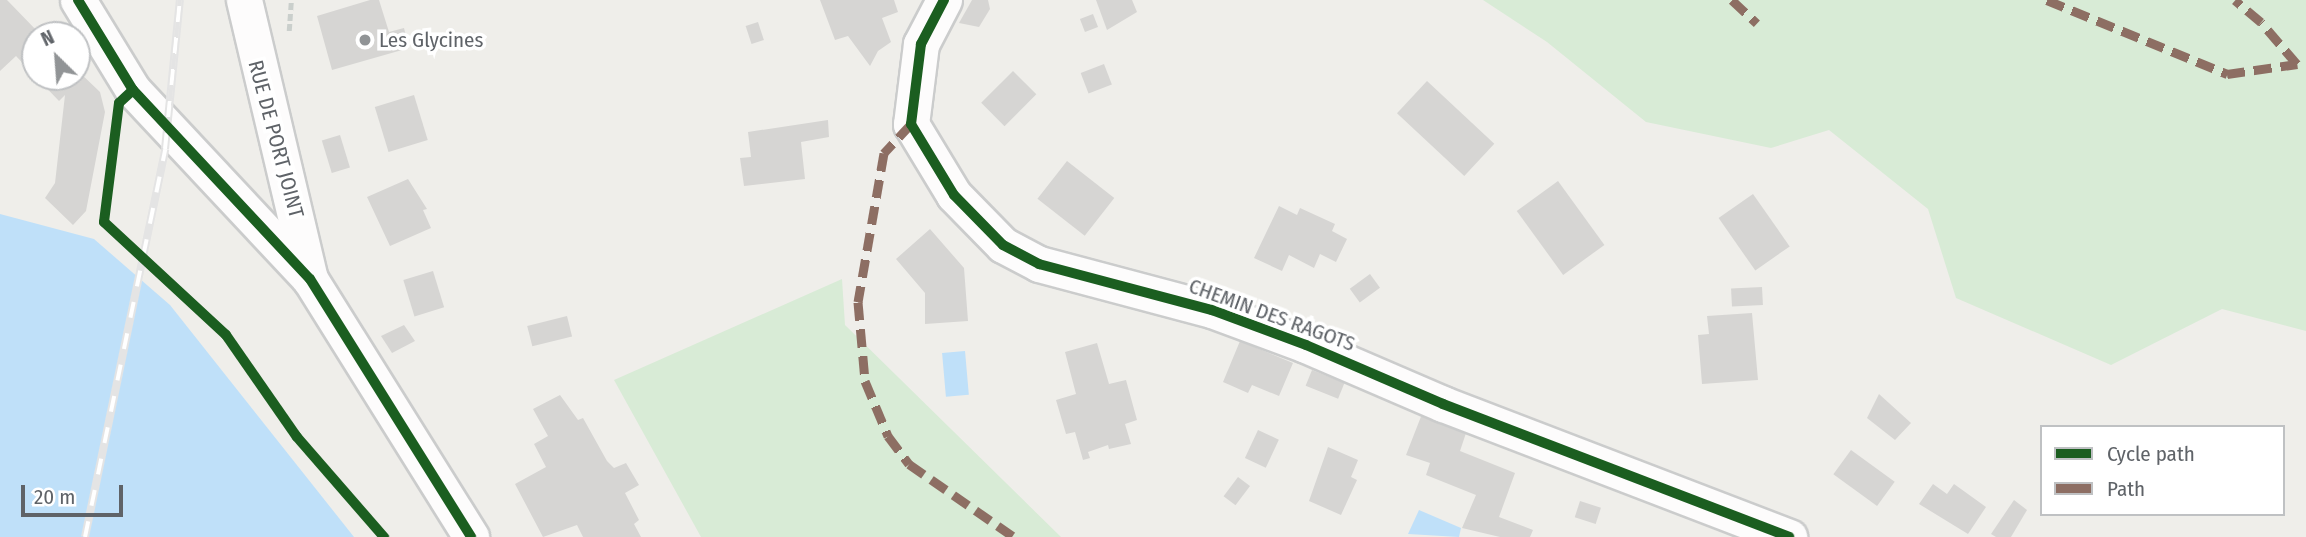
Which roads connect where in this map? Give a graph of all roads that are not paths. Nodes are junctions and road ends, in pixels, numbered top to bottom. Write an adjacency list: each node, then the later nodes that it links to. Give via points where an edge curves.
1 (244, 0): 4 (street, RUE DE PORT JOINT)
2 (944, 0): 6 (street, CHEMIN DES RAGOTS, via 921,44 911,124 954,195 1003,245 1039,264 1212,310 1283,336 1443,404)
3 (81, 8): 4 (street, via 133,90)
4 (310, 279): 5 (street)
5 (471, 537)
6 (1789, 537)

